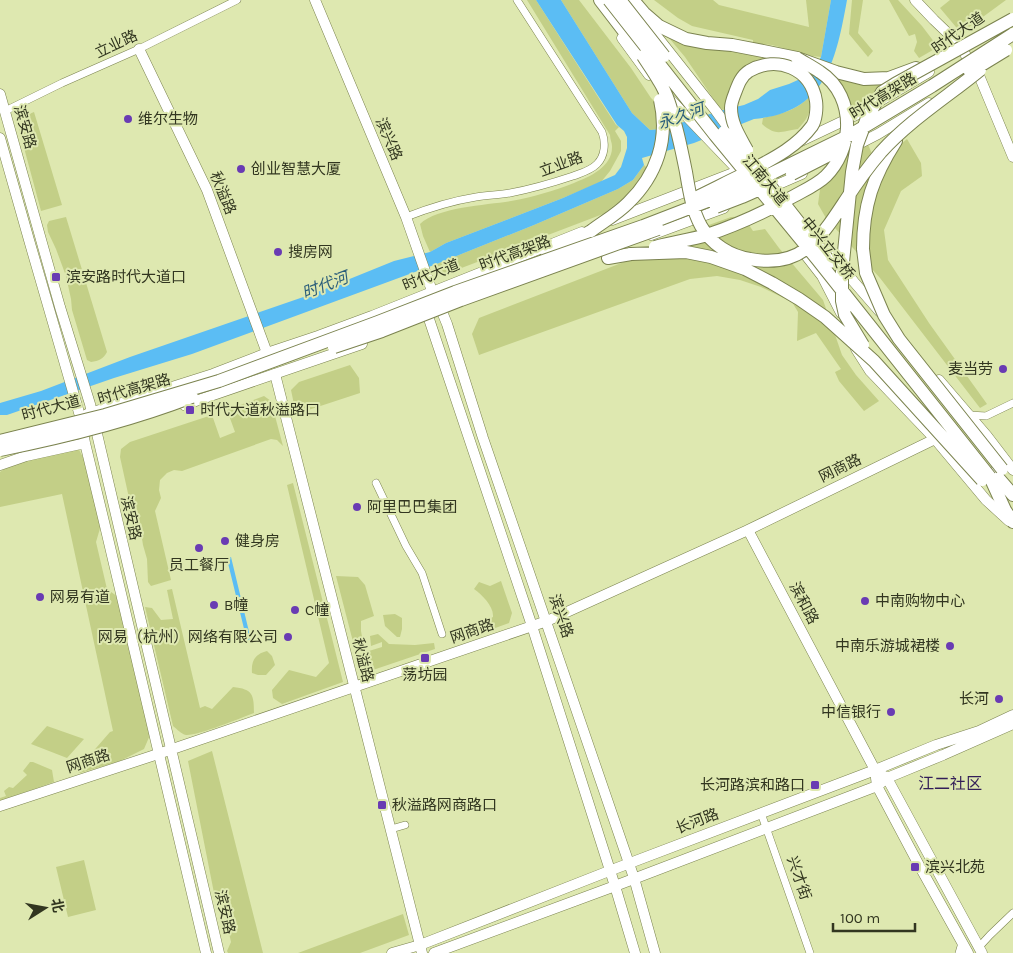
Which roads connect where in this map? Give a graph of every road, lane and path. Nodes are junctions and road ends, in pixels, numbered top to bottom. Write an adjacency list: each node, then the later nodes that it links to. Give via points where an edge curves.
1 (237, 0): 14 (street, 立业路)
2 (315, 0): 30 (main road, 滨兴路)
3 (517, 0): 30 (street, 立业路, via 602,132 602,158 587,171 552,183 509,194 436,205)
4 (594, 0): 27 (main road, 江南大道, via 653,81)
5 (600, 0): 17 (highway)
6 (609, 0): 58 (highway, 中兴立交桥, bridge, via 715,135)
7 (620, 0): 26 (highway, 中兴立交桥, bridge)
8 (628, 0): 26 (main road, 江南大道, via 716,111)
9 (633, 0): 18 (highway, via 659,26 686,39)
10 (915, 0): 16 (main road)
11 (1013, 12): 16 (main road, 时代大道)
12 (1013, 19): 19 (highway, bridge)
13 (1013, 34): 33 (highway, 时代高架路, bridge, via 852,134 744,187)
14 (139, 49): 22 (street, 立业路); 40 (main road, 秋溢路, via 207,190)
15 (1011, 49): 20 (main road); 23 (highway, bridge); 35 (highway, 时代高架路, bridge, via 818,162 742,197)
16 (963, 50): 20 (main road); 26 (main road, 时代大道, via 858,114)
17 (643, 56): 23 (highway, bridge, via 668,100 690,194 700,222 719,246 745,259 786,259 806,249 819,238 880,153); 36 (highway, bridge, via 659,95 664,128 658,159 641,190 591,231 562,248)
18 (797, 58): 19 (highway, bridge, via 864,79 889,78); 34 (highway, bridge, via 830,81 844,104 847,134 843,150 826,176 782,203 732,226)
19 (937, 61): 41 (highway, bridge, via 882,92 857,145 842,272 842,301 854,333)
20 (978, 73): 25 (main road); 28 (main road, via 878,134)
21 (0, 94): 22 (main road, 滨安路)
22 (5, 111): 44 (main road, 滨安路)
23 (902, 131): 58 (highway, bridge, via 883,162 865,211 863,249 866,273 884,315 899,339)
24 (0, 138): 46 (main road, 滨安路)
25 (1013, 158)
26 (756, 169): 27 (main road, 时代大道); 28 (main road, 江南大道); 33 (highway, bridge, via 756,166 735,130 731,108 739,82 748,72 776,64 798,70 809,80 817,106 813,124 800,139 784,152 764,163 756,168 739,176 688,202); 58 (highway, 中兴立交桥, bridge)
27 (739, 171): 29 (main road, 江南大道); 37 (main road, 时代大道)
28 (774, 187): 29 (main road); 31 (main road, 江南大道)
29 (757, 193): 32 (main road, 江南大道); 38 (main road)
30 (406, 217): 37 (main road, 滨兴路)
31 (801, 220): 32 (main road, via 789,216); 45 (main road, 江南大道)
32 (787, 228): 53 (main road, 江南大道, via 822,276 839,308 851,342 870,371)
33 (627, 231): 36 (highway, 时代高架路, bridge)
34 (632, 254): 35 (highway, bridge); 41 (highway, bridge, via 686,252 744,269 826,317)
35 (528, 276): 49 (highway, 时代高架路, bridge, via 172,405 70,435)
36 (495, 277): 49 (highway, 时代高架路, bridge, via 219,380)
37 (432, 291): 38 (main road, 滨兴路); 39 (main road, 滨兴路); 40 (main road, 时代大道)
38 (443, 314): 39 (main road); 64 (main road, 滨兴路)
39 (430, 319): 42 (main road); 65 (main road, 滨兴路)
40 (267, 353): 44 (main road, 时代大道, via 213,374)
41 (874, 361): 58 (highway, bridge)
42 (276, 374): 48 (main road); 67 (main road, 秋溢路)
43 (1013, 403): 47 (street)
44 (91, 412): 46 (main road, 时代大道); 48 (main road, 滨安路)
45 (969, 415): 47 (street); 50 (main road, 江南大道)
46 (80, 416): 51 (main road, 时代大道); 52 (main road, 滨安路)
47 (986, 416): 50 (street, via 984,428)
48 (96, 434): 52 (main road); 70 (main road, 滨安路)
49 (45, 435): 51 (highway, 时代高架路, bridge); 54 (highway, 时代高架路, bridge); 55 (highway, bridge)
50 (987, 436): 58 (main road, 江南大道)
51 (0, 438)
52 (85, 440): 55 (main road); 56 (main road); 71 (main road, 滨安路)
53 (935, 440): 62 (main road, 江南大道, via 986,500); 63 (main road, 网商路)
54 (0, 450)
55 (0, 456): 56 (main road)
56 (18, 459): 57 (main road)
57 (0, 466)
58 (997, 474): 60 (highway); 61 (highway, 中兴立交桥); 62 (highway, via 1005,510)
59 (376, 483): 66 (street, via 422,573)
60 (1013, 486)
61 (1013, 495)
62 (1013, 524)
63 (748, 530): 64 (main road, 网商路); 72 (main road, 滨和路)
64 (546, 621): 65 (main road, 网商路); 80 (main road, 滨兴路)
65 (532, 626): 67 (main road, 网商路); 81 (main road, 滨兴路)
66 (442, 634)
67 (354, 687): 70 (main road, 网商路); 79 (main road, 秋溢路)
68 (1013, 715): 72 (main road, 长河路)
69 (1013, 724): 73 (main road, 长河路)
70 (171, 750): 71 (main road, 网商路); 91 (main road, 滨安路)
71 (158, 754): 75 (main road, 网商路); 90 (main road, 滨安路)
72 (876, 770): 73 (main road, 滨和路); 74 (main road, 滨和路); 76 (main road, 长河路)
73 (887, 778): 74 (main road, 长河路); 86 (main road, 滨和路)
74 (877, 786): 78 (main road, 长河路); 87 (main road, 滨和路)
75 (0, 806)
76 (761, 813): 78 (street, 兴才街); 80 (main road, 长河路)
77 (405, 825): 79 (street)
78 (767, 827): 82 (main road, 长河路); 96 (street, 兴才街)
79 (390, 829): 88 (main road, 秋溢路)
80 (628, 863): 81 (main road, 长河路); 82 (main road, 滨兴路)
81 (609, 871): 83 (main road, 滨兴路); 88 (main road, 长河路)
82 (634, 878): 83 (main road, 长河路); 95 (main road, 滨兴路)
83 (615, 886): 93 (main road, 长河路); 94 (main road, 滨兴路)
84 (1013, 913): 85 (street)
85 (990, 935): 86 (street); 89 (street)
86 (973, 936): 89 (main road, 滨和路)
87 (961, 948): 97 (main road, 滨和路)
88 (422, 949): 92 (main road, 长河路)
89 (981, 950)
90 (206, 953)
91 (219, 953)
92 (392, 953)
93 (434, 953)
94 (635, 953)
95 (655, 953)
96 (810, 953)
97 (968, 953)

